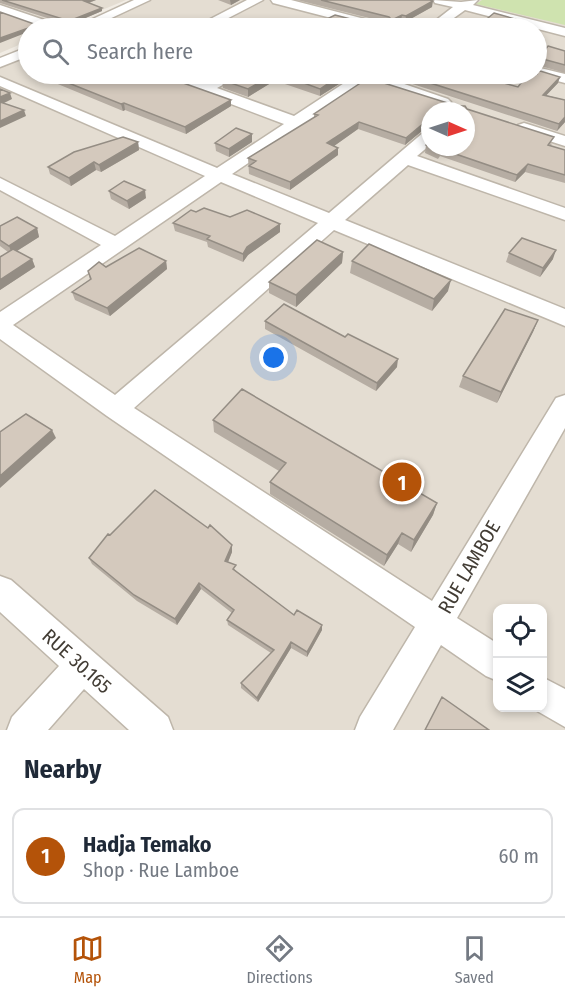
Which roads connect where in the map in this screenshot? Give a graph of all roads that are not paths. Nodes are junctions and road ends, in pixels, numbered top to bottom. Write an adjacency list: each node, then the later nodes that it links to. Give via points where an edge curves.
1 (144, 0): 10 (street)
2 (256, 0): 11 (street)
3 (277, 0): 8 (street)
4 (439, 0): 6 (street)
5 (17, 3): 7 (street)
6 (468, 3): 14 (street); 15 (street)
7 (0, 10): 9 (street)
8 (337, 15): 12 (street); 13 (street)
9 (24, 18)
10 (103, 18)
11 (220, 18)
12 (332, 18)
13 (347, 18)
14 (446, 18)
15 (518, 18)
16 (547, 27): 17 (street)
17 (565, 32)
18 (18, 55): 19 (street)
19 (0, 63)
20 (547, 74): 21 (street)
21 (565, 79)
22 (0, 81): 34 (street)
23 (191, 84): 27 (street)
24 (213, 84): 27 (street)
25 (353, 84): 29 (street)
26 (391, 84): 28 (street)
27 (204, 89): 29 (street)
28 (442, 102)
29 (297, 123): 34 (street)
30 (508, 123): 31 (street)
31 (565, 141)
32 (421, 144): 33 (street)
33 (405, 158): 36 (street); 37 (street)
34 (219, 175): 37 (street); 38 (street)
35 (0, 183): 38 (street)
36 (565, 214)
37 (331, 220): 39 (street); 42 (street)
38 (117, 245): 40 (street)
39 (565, 318)
40 (0, 325): 42 (street)
41 (565, 405): 44 (street, RUE LAMBOE)
42 (116, 409): 44 (street)
43 (0, 591): 46 (street, RUE 30.165)
44 (437, 623): 45 (street); 51 (street, RUE LAMBOE)
45 (493, 661)
46 (82, 664): 49 (street); 50 (street, RUE 30.165)
47 (547, 697): 48 (street)
48 (565, 709)
49 (25, 730)
50 (155, 730)
51 (373, 730)

